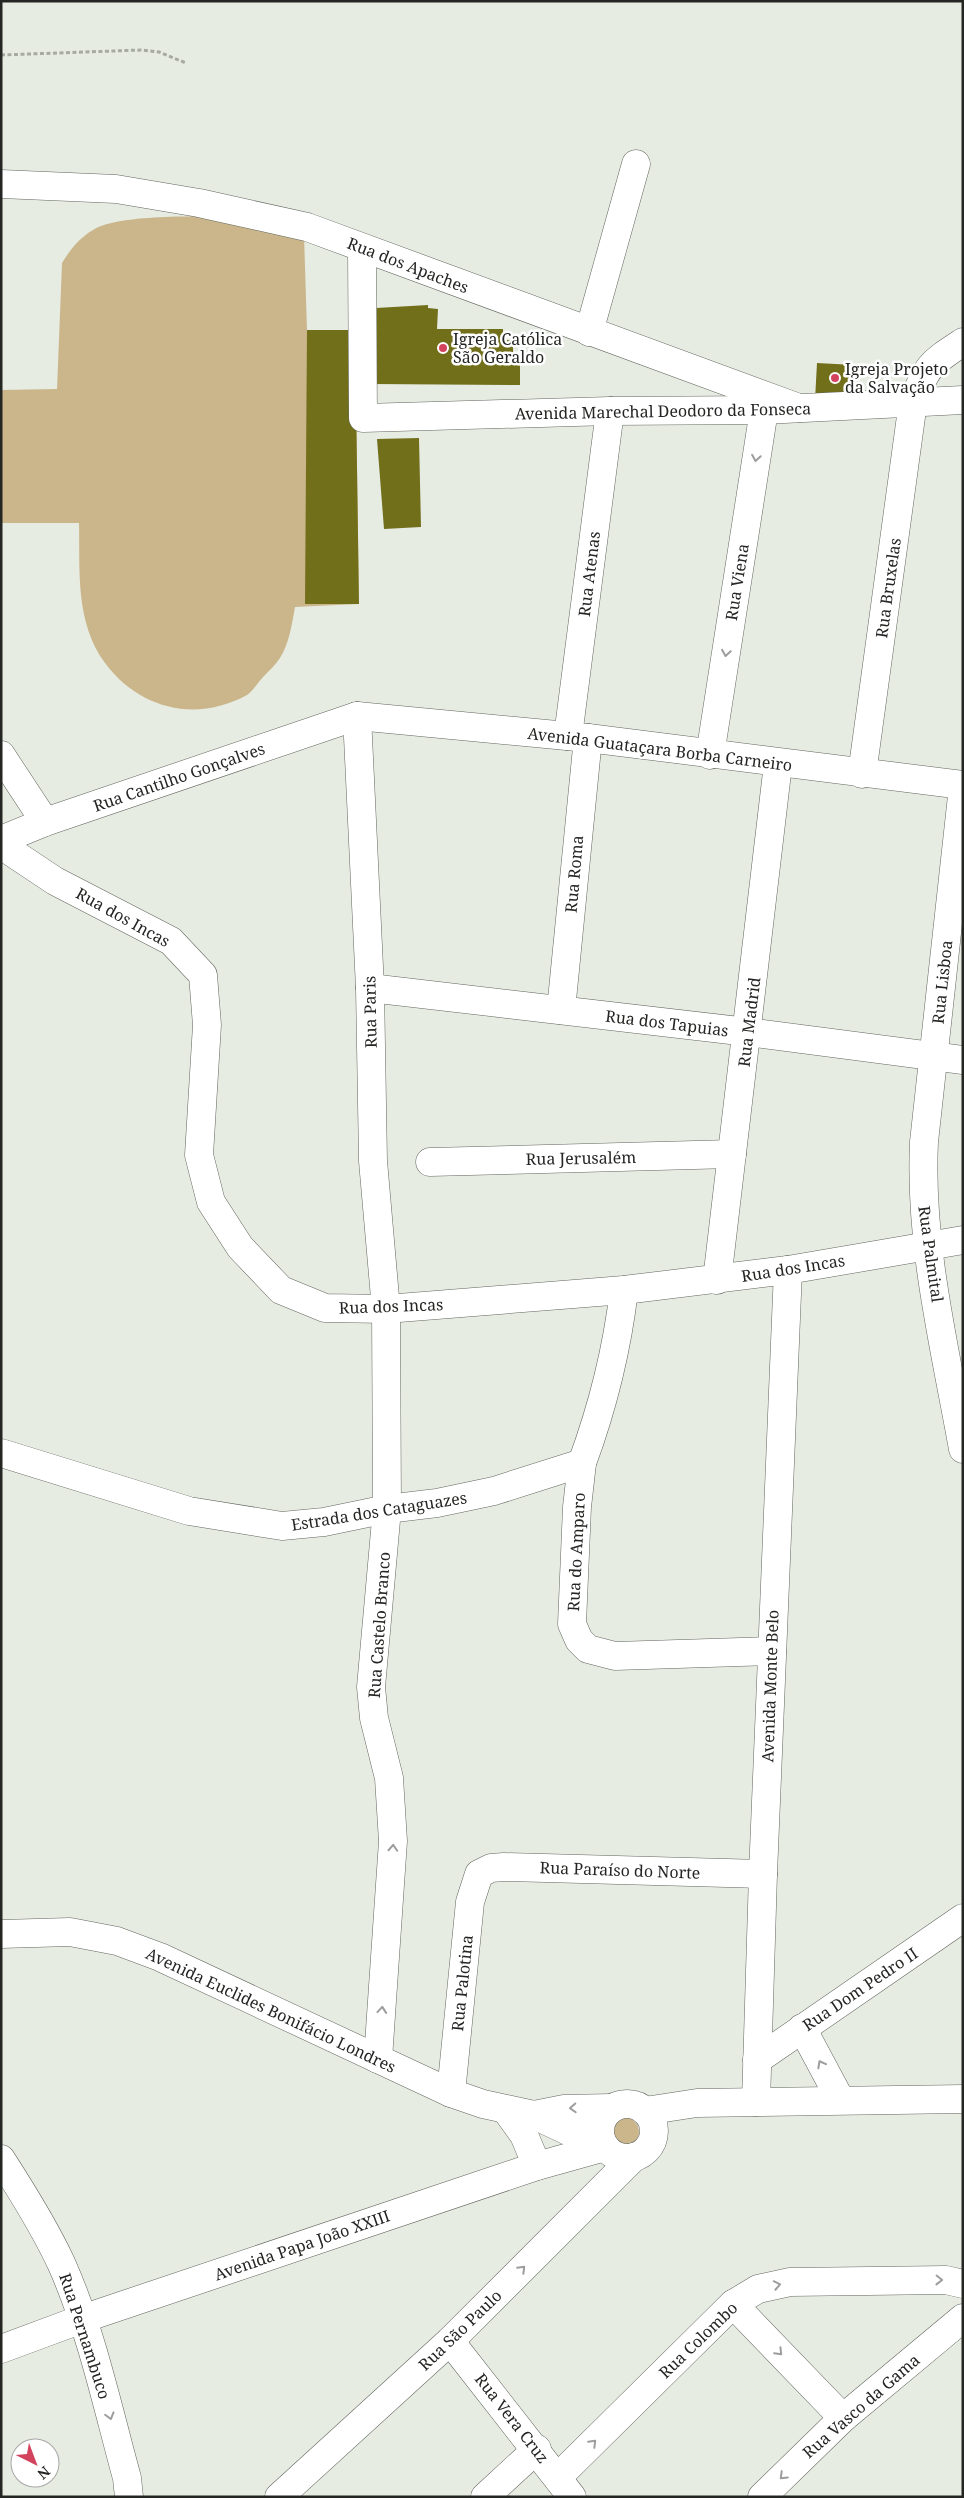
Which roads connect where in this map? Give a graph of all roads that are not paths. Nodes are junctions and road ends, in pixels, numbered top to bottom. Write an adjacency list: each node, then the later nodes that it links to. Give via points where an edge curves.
1 (636, 164): 4 (street)
2 (1, 184): 3 (street, Rua dos Apaches, via 116,189 199,203 307,227)
3 (362, 248): 4 (street, Rua dos Apaches); 10 (street, Avenida Marechal Deodoro da Fonseca, via 363,418)
4 (588, 332): 8 (street, Rua dos Apaches)
5 (963, 342): 7 (street, Rua Bruxelas, via 936,359 924,373)
6 (963, 400): 7 (street, Avenida Marechal Deodoro da Fonseca)
7 (914, 402): 8 (street, Avenida Marechal Deodoro da Fonseca); 16 (street, Rua Bruxelas)
8 (799, 408): 9 (street, Avenida Marechal Deodoro da Fonseca)
9 (764, 410): 10 (street, Avenida Marechal Deodoro da Fonseca); 14 (street, Rua Viena, one-way to 14)
10 (610, 411): 12 (street, Rua Atenas)
11 (357, 716): 12 (street, Avenida Guataçara Borba Carneiro); 18 (street, Rua Cantilho Gonçalves); 21 (street, Rua Paris)
12 (578, 737): 14 (street, Avenida Guataçara Borba Carneiro); 22 (street, Rua Roma)
13 (1, 755): 18 (street)
14 (710, 755): 15 (street, Avenida Guataçara Borba Carneiro)
15 (778, 764): 16 (street, Avenida Guataçara Borba Carneiro); 23 (street, Rua Madrid)
16 (862, 774): 17 (street, Avenida Guataçara Borba Carneiro)
17 (963, 786): 24 (street, Rua Lisboa)
18 (45, 822): 19 (street, Rua Cantilho Gonçalves)
19 (1, 840)
20 (1, 846): 33 (street, Rua dos Incas, via 55,881 171,942 203,975 207,1025 199,1155 211,1202 240,1247 281,1290 290,1294 325,1308)
21 (370, 988): 22 (street, Rua dos Tapuias); 33 (street, Rua Paris, via 373,1160)
22 (561, 1010): 23 (street, Rua dos Tapuias)
23 (748, 1032): 24 (street, Rua dos Tapuias); 26 (street, Rua Madrid)
24 (934, 1057): 25 (street, Rua dos Tapuias); 29 (street, Rua Palmital, via 922,1179)
25 (963, 1060)
26 (732, 1154): 27 (street, Rua Jerusalém); 31 (street, Rua Madrid)
27 (430, 1162)
28 (963, 1240): 29 (street, Rua dos Incas)
29 (927, 1245): 30 (street, Rua dos Incas); 34 (street, Rua Palmital)
30 (788, 1270): 31 (street, Rua dos Incas); 38 (street, Avenida Monte Belo)
31 (717, 1280): 32 (street, Rua dos Incas)
32 (624, 1290): 33 (street, Rua dos Incas); 36 (street, via 612,1371)
33 (386, 1308): 37 (street, Rua Castelo Branco)
34 (963, 1450)
35 (1, 1453): 37 (street, Estrada dos Cataguazes, via 189,1511 282,1526 324,1522)
36 (582, 1463): 37 (street, Estrada dos Cataguazes, via 494,1491); 38 (street, Rua do Amparo, via 572,1624 579,1640 588,1649 615,1656)
37 (387, 1509): 44 (street, Rua Castelo Branco, one-way to 37, via 393,1841 389,1778 374,1718 371,1687)
38 (772, 1651): 40 (street, Avenida Monte Belo)
39 (479, 1874): 40 (street, Rua Paraíso do Norte, via 491,1868 504,1867); 46 (street, Rua Palotina, via 470,1902)
40 (762, 1874): 45 (street, Avenida Monte Belo)
41 (963, 1918): 43 (street, Rua Dom Pedro II)
42 (1, 1934): 44 (street, Avenida Euclides Bonifácio Londres, via 70,1932 117,1941 160,1957)
43 (802, 2028): 45 (street, Rua Dom Pedro II); 48 (street, one-way to 43)
44 (378, 2059): 46 (street, Avenida Euclides Bonifácio Londres)
45 (757, 2060): 49 (street, Avenida Monte Belo)
46 (451, 2092): 52 (street, Avenida Euclides Bonifácio Londres)
47 (963, 2099): 48 (street)
48 (840, 2100): 49 (street)
49 (756, 2102): 50 (street)
50 (720, 2104): 53 (street, via 697,2103); 56 (street, via 697,2113)
51 (612, 2108): 53 (street, via 630,2104); 54 (street, Avenida Euclides Bonifácio Londres, one-way to 54, via 564,2109); 55 (street, via 601,2121)
52 (506, 2110): 54 (street, Avenida Euclides Bonifácio Londres); 58 (street, via 524,2135)
53 (645, 2111): 56 (street, via 652,2122)
54 (534, 2116): 55 (street, Avenida Euclides Bonifácio Londres)
55 (603, 2143): 56 (street, via 616,2156); 58 (street, Avenida Papa João XXIII)
56 (643, 2149): 63 (street, Rua São Paulo, one-way to 56)
57 (3, 2164): 62 (street, Rua Pernambuco, via 48,2236)
58 (536, 2166): 62 (street, Avenida Papa João XXIII)
59 (963, 2284): 60 (street, Rua Colombo, one-way to 59, via 758,2289 790,2282 946,2280)
60 (733, 2304): 65 (street, one-way to 65); 67 (street, Rua Colombo, one-way to 60)
61 (963, 2318): 65 (street, Rua Vasco da Gama)
62 (82, 2319): 64 (street, Avenida Papa João XXIII); 68 (street, Rua Pernambuco, one-way to 68, via 127,2478)
63 (450, 2341): 66 (street, Rua Vera Cruz); 69 (street, Rua São Paulo)
64 (1, 2349)
65 (843, 2418): 71 (street, Rua Vasco da Gama, one-way to 71)
66 (537, 2449): 67 (street, Rua Vera Cruz); 70 (street)
67 (565, 2487)
68 (129, 2497)
69 (279, 2497)
70 (485, 2497)
71 (762, 2497)

